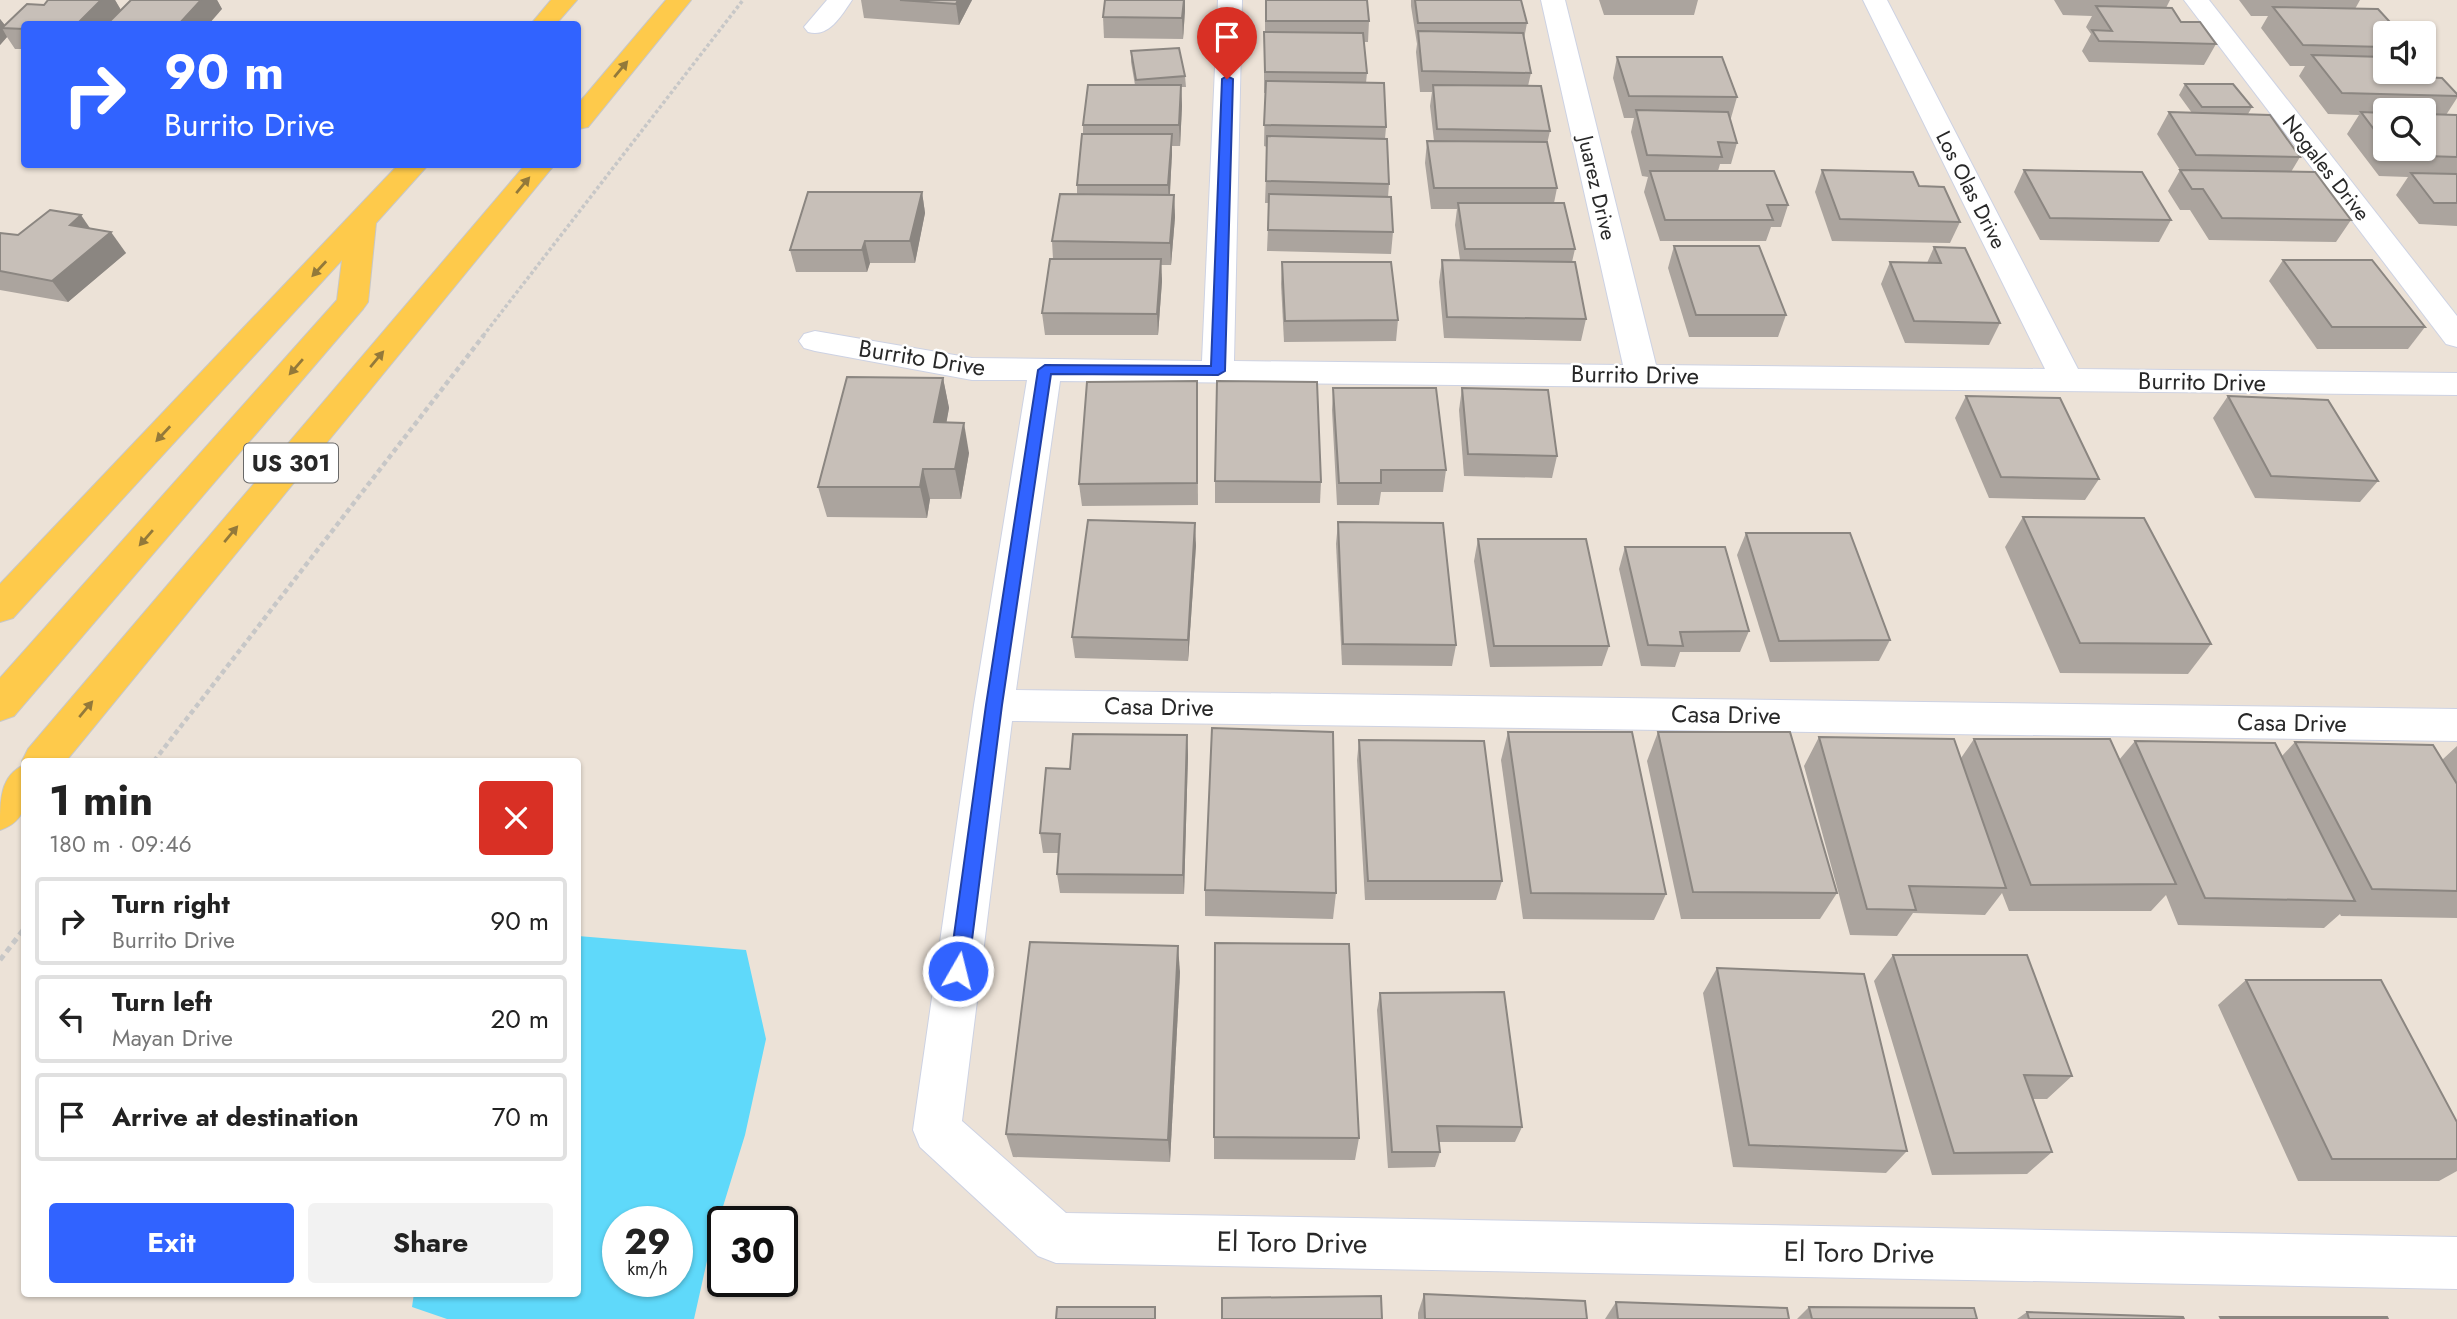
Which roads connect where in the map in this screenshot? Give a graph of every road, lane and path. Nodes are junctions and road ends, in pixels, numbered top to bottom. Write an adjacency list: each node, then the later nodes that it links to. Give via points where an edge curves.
1 (565, 0): 9 (main road)
2 (679, 0): 11 (main road, one-way to 2)
3 (743, 0): 27 (path)
4 (840, 0): 10 (street)
5 (1230, 0): 18 (street)
6 (1553, 0): 19 (street, Juarez Drive)
7 (1875, 0): 20 (street, Los Olas Drive)
8 (2196, 0): 15 (street, Nogales Drive)
9 (546, 21)
10 (817, 27)
11 (581, 117)
12 (411, 168): 14 (main road)
13 (538, 168): 26 (main road, US 301, one-way to 13)
14 (362, 223): 22 (main road, one-way to 22); 23 (main road, one-way to 23, via 352,302)
15 (2457, 337)
16 (815, 341): 17 (street, Burrito Drive, via 972,369)
17 (1045, 370): 18 (street, Burrito Drive); 24 (street, El Toro Drive)
18 (1218, 371): 19 (street, Burrito Drive)
19 (1642, 376): 20 (street, Burrito Drive)
20 (2067, 380): 21 (street, Burrito Drive)
21 (2457, 384)
22 (0, 608)
23 (0, 705)
24 (994, 705): 25 (street, Casa Drive); 32 (street, El Toro Drive, via 937,1130 1056,1238)
25 (2457, 725)
26 (45, 758)
27 (156, 758)
28 (21, 786): 29 (main road)
29 (0, 812)
30 (21, 933): 31 (path)
31 (0, 960)
32 (2457, 1262)

